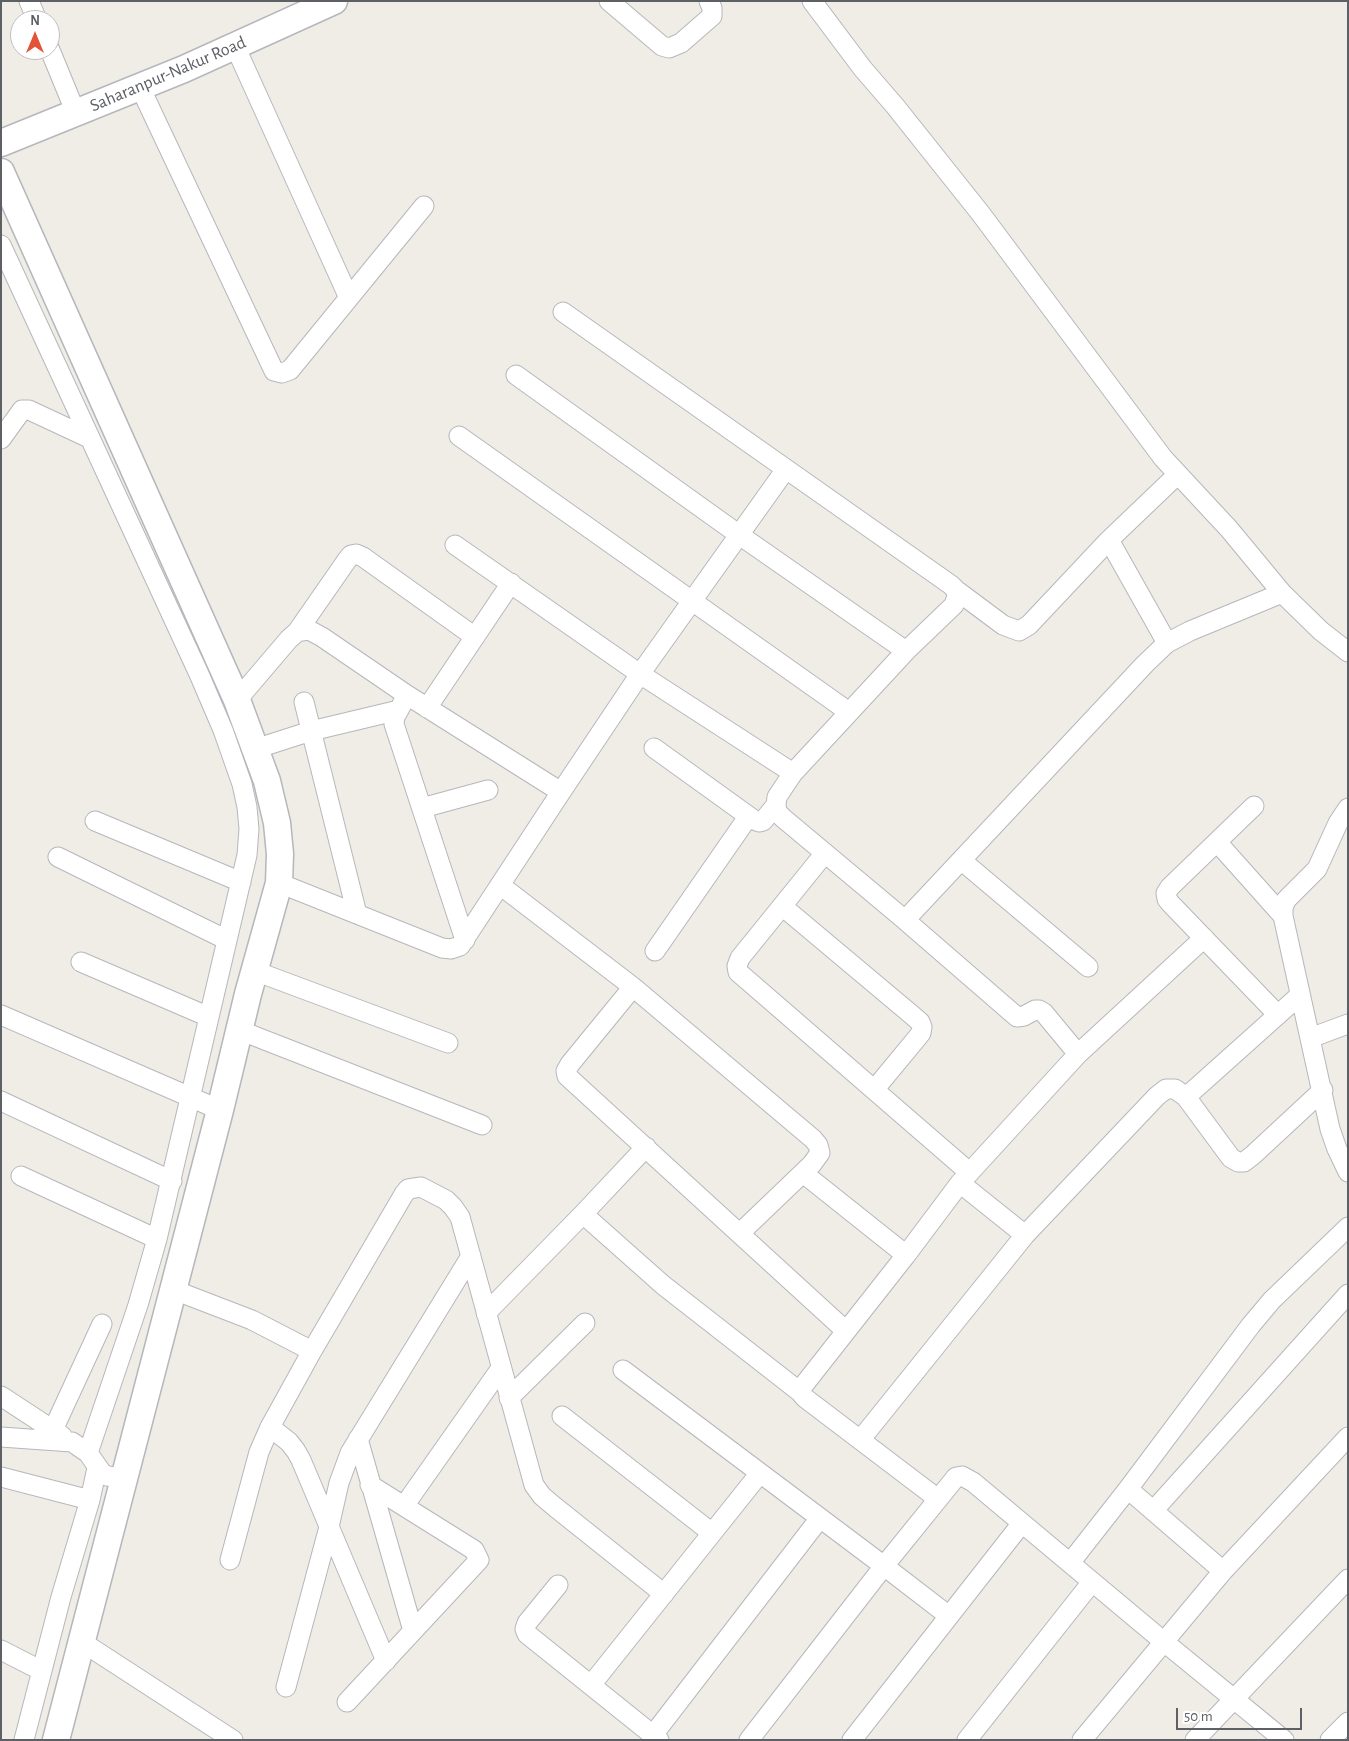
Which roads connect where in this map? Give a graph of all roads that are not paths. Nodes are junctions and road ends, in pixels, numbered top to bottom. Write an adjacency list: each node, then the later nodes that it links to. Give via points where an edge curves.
1 (303, 1): 9 (street, Saharanpur-Nakur Road, via 179,58)
2 (334, 1): 6 (street, Saharanpur-Nakur Road)
3 (609, 1): 4 (street, via 662,46 669,48 681,43 712,16)
4 (709, 1)
5 (812, 1): 22 (street, via 981,214 1134,422)
6 (235, 46): 8 (street, Saharanpur-Nakur Road); 15 (street)
7 (54, 60): 9 (street)
8 (140, 87): 11 (street, Saharanpur-Nakur Road); 15 (street, via 274,371 290,370)
9 (71, 101): 10 (street, Saharanpur-Nakur Road)
10 (1, 130)
11 (1, 143)
12 (1, 172): 23 (street)
13 (424, 206): 15 (street)
14 (1, 245): 19 (street)
15 (349, 298)
16 (563, 312): 21 (street)
17 (516, 375): 24 (street)
18 (459, 436): 30 (street)
19 (89, 438): 20 (street, via 29,410 22,410); 23 (street)
20 (1, 439)
21 (786, 468): 24 (street); 28 (street)
22 (1177, 475): 25 (street); 29 (street, via 1229,529)
23 (136, 504): 37 (street); 58 (street, via 242,784 249,829)
24 (738, 534): 30 (street); 34 (street)
25 (1109, 540): 28 (street, via 1030,625 1018,632 1003,625); 33 (street)
26 (455, 545): 27 (street)
27 (511, 583): 32 (street); 36 (street)
28 (956, 590): 34 (street, via 954,605)
29 (1282, 592): 33 (street); 35 (street, via 1320,631)
30 (692, 601): 36 (street); 41 (street)
31 (297, 632): 32 (street, via 347,560 356,554); 37 (street); 39 (street, via 309,630 322,637)
32 (475, 637): 40 (street)
33 (1167, 643): 57 (street)
34 (906, 651): 41 (street)
35 (1348, 652)
36 (640, 674): 45 (street); 47 (street)
37 (237, 700): 44 (street)
38 (304, 702): 42 (street)
39 (403, 702): 40 (street); 42 (street); 50 (street, via 394,724)
40 (428, 708): 47 (street)
41 (849, 712): 45 (street)
42 (311, 731): 44 (street); 62 (street)
43 (654, 748): 52 (street)
44 (255, 749): 59 (street, via 267,781 277,824)
45 (793, 773): 48 (street)
46 (488, 790): 50 (street)
47 (560, 792): 60 (street)
48 (776, 805): 52 (street, via 763,821); 55 (street, via 783,818)
49 (1254, 806): 54 (street)
50 (422, 808): 67 (street)
51 (1348, 808): 63 (street, via 1317,868 1286,900)
52 (748, 817): 68 (street)
53 (95, 822): 58 (street)
54 (1217, 842): 63 (street); 65 (street, via 1166,893 1170,903)
55 (826, 853): 61 (street); 64 (street)
56 (58, 857): 66 (street)
57 (961, 860): 64 (street); 70 (street)
58 (240, 882): 66 (street)
59 (279, 883): 62 (street); 71 (street)
60 (500, 885): 67 (street); 72 (street)
61 (782, 906): 82 (street, via 740,958 738,972); 82 (street, via 920,1022 922,1027 917,1038)
62 (356, 914): 67 (street, via 442,948 460,946)
63 (1283, 916): 73 (street)
64 (905, 920): 81 (street, via 1017,1017 1035,1010 1044,1013)
65 (1204, 938): 74 (street); 81 (street)
66 (227, 940): 76 (street)
67 (465, 940)
68 (655, 951)
69 (81, 962): 76 (street)
70 (1088, 967)
71 (255, 971): 78 (street); 80 (street)
72 (633, 988): 88 (street, via 566,1071 572,1081); 90 (street, via 813,1139 820,1154)
73 (1300, 995): 74 (street); 79 (street)
74 (1278, 1015): 84 (street)
75 (1, 1016): 86 (street)
76 (209, 1017): 86 (street)
77 (1348, 1024): 79 (street)
78 (239, 1030): 86 (street); 87 (street)
79 (1310, 1038): 83 (street)
80 (448, 1044)
81 (1078, 1054): 92 (street)
82 (874, 1090): 92 (street)
83 (1323, 1090): 84 (street, via 1244,1162 1231,1158); 89 (street, via 1333,1136)
84 (1186, 1097): 97 (street, via 1175,1088 1166,1089 1157,1096)
85 (1, 1101): 93 (street)
86 (206, 1104): 93 (street); 101 (street)
87 (482, 1126)
88 (646, 1147): 94 (street); 96 (street)
89 (1348, 1172)
90 (803, 1173): 96 (street); 99 (street)
91 (21, 1176): 98 (street)
92 (964, 1178): 97 (street); 99 (street)
93 (172, 1181): 98 (street)
94 (583, 1214): 103 (street); 110 (street, via 663,1285)
95 (1348, 1227): 125 (street, via 1272,1300 1251,1325)
96 (740, 1233): 106 (street)
97 (1025, 1235): 119 (street)
98 (157, 1239): 121 (street, via 138,1305)
99 (906, 1254): 106 (street)
100 (471, 1256): 103 (street); 107 (street, via 460,1217 453,1207 421,1187 408,1189); 118 (street)
101 (174, 1290): 107 (street, via 252,1320); 121 (street)
102 (1348, 1294): 129 (street)
103 (486, 1313): 108 (street)
104 (585, 1323): 112 (street)
105 (102, 1324): 115 (street)
106 (846, 1331): 110 (street)
107 (312, 1351): 114 (street)
108 (501, 1368): 112 (street); 128 (street)
109 (623, 1370): 122 (street)
110 (800, 1392): 119 (street)
111 (1, 1396): 115 (street)
112 (509, 1398): 141 (street, via 534,1485 542,1496)
113 (562, 1416): 133 (street)
114 (270, 1427): 132 (street, via 296,1451); 134 (street, via 259,1452)
115 (53, 1430): 120 (street)
116 (1, 1437): 120 (street)
117 (1348, 1437): 137 (street)
118 (358, 1439): 124 (street); 132 (street, via 339,1484)
119 (861, 1439): 126 (street)
120 (72, 1442): 121 (street)
121 (107, 1471): 127 (street); 145 (street)
122 (760, 1473): 130 (street); 133 (street)
123 (1, 1477): 127 (street)
124 (370, 1485): 128 (street); 143 (street)
125 (1128, 1489): 129 (street); 135 (street)
126 (938, 1499): 131 (street, via 956,1477 962,1476); 136 (street)
127 (90, 1500): 148 (street)
128 (404, 1506): 143 (street, via 474,1550 479,1560)
129 (1153, 1511): 137 (street)
130 (820, 1518): 136 (street); 154 (street)
131 (1022, 1523): 135 (street); 142 (street)
132 (329, 1527): 147 (street); 150 (street)
133 (712, 1533): 141 (street)
134 (230, 1560)
135 (1070, 1563): 139 (street)
136 (884, 1566): 142 (street); 158 (street)
137 (1223, 1571): 144 (street)
138 (1348, 1580): 151 (street)
139 (1092, 1582): 144 (street); 160 (street)
140 (558, 1585): 149 (street, via 525,1629)
141 (664, 1594): 149 (street)
142 (949, 1616): 159 (street)
143 (413, 1631): 147 (street)
144 (1163, 1641): 151 (street); 161 (street)
145 (82, 1642): 156 (street); 157 (street)
146 (1, 1650): 148 (street)
147 (386, 1661): 152 (street)
148 (42, 1671): 155 (street)
149 (591, 1685): 154 (street)
150 (286, 1687)
151 (1233, 1699): 162 (street); 163 (street)
152 (347, 1702)
153 (1348, 1722): 164 (street)
154 (656, 1737)
155 (24, 1740)
156 (56, 1740)
157 (233, 1740)
158 (749, 1740)
159 (852, 1740)
160 (967, 1740)
161 (1082, 1740)
162 (1195, 1740)
163 (1284, 1740)
164 (1330, 1740)

